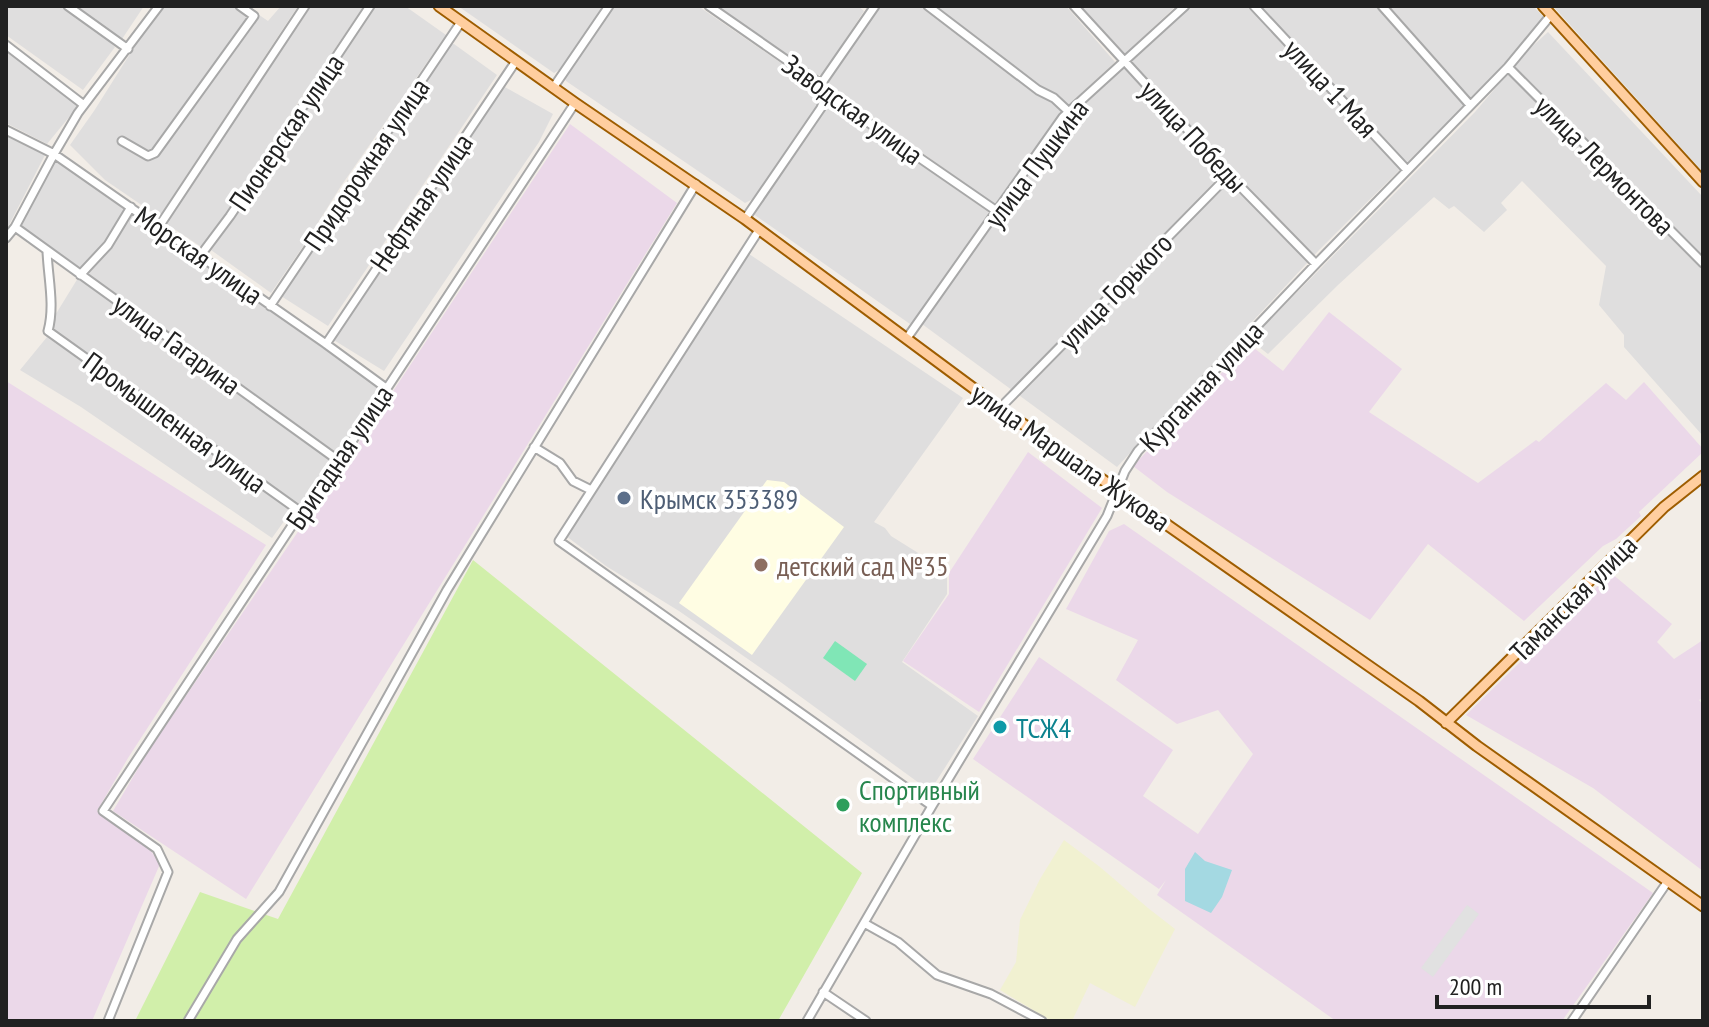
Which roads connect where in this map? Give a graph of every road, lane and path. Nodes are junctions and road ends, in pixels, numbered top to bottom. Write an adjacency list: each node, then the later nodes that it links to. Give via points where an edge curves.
1 (68, 6): 19 (street)
2 (159, 6): 19 (street)
3 (240, 6): 31 (street, via 254,16 155,153 148,156)
4 (305, 6): 40 (street)
5 (370, 6): 44 (street, Пионерская улица)
6 (439, 6): 17 (main road, улица Маршала Жукова)
7 (609, 6): 24 (street)
8 (709, 6): 23 (street, Заводская улица)
9 (928, 6): 29 (street)
10 (1074, 6): 21 (street, улица Победы)
11 (1185, 6): 21 (street, улица Пушкина)
12 (1254, 6): 33 (street, улица 1 Мая)
13 (1382, 6): 28 (street)
14 (1543, 6): 16 (main road)
15 (870, 8): 23 (street)
16 (1551, 15): 22 (street, Курганная улица); 35 (main road)
17 (461, 22): 20 (main road, улица Маршала Жукова); 48 (street, Придорожная улица)
18 (6, 45): 27 (street)
19 (128, 49): 27 (street)
20 (516, 61): 24 (main road, улица Маршала Жукова); 50 (street, Нефтяная улица)
21 (1124, 61): 29 (street, улица Пушкина); 34 (street, улица Победы)
22 (1508, 67): 28 (street, Курганная улица); 45 (street, улица Лермонтова)
23 (821, 84): 25 (street, Заводская улица)
24 (553, 88): 26 (main road, улица Маршала Жукова)
25 (827, 94): 38 (street, Заводская улица); 39 (street)
26 (575, 103): 36 (main road, улица Маршала Жукова); 51 (street, Бригадная улица)
27 (84, 105): 32 (street)
28 (1470, 105): 33 (street, Курганная улица)
29 (1069, 112): 38 (street, улица Пушкина)
30 (6, 130): 32 (street, Морская улица)
31 (122, 141)
32 (54, 154): 37 (street, Морская улица); 42 (street)
33 (1407, 170): 46 (street, Курганная улица)
34 (1229, 175): 46 (street, улица Победы); 52 (street, улица Горького)
35 (1703, 182)
36 (696, 184): 39 (main road, улица Маршала Жукова); 53 (street)
37 (131, 207): 40 (street, Морская улица); 47 (street, via 108,245)
38 (998, 212): 49 (street, улица Пушкина)
39 (745, 219): 41 (main road, улица Маршала Жукова)
40 (158, 228): 44 (street, Морская улица)
41 (759, 230): 49 (main road, улица Маршала Жукова); 56 (street)
42 (9, 233): 43 (street, улица Гагарина)
43 (47, 251): 47 (street, улица Гагарина); 58 (street, Промышленная улица, via 52,307 48,331)
44 (200, 256): 48 (street, Морская улица)
45 (1703, 263)
46 (1316, 264): 57 (street, Курганная улица, via 1138,451)
47 (80, 275): 54 (street, улица Гагарина)
48 (270, 306): 50 (street, Морская улица)
49 (907, 338): 52 (main road, улица Маршала Жукова)
50 (326, 344): 51 (street, Морская улица)
51 (386, 388): 54 (street, Бригадная улица)
52 (1000, 408): 57 (main road, улица Маршала Жукова)
53 (534, 447): 56 (street); 66 (street, via 447,590 279,892 237,939)
54 (339, 461): 58 (street, Бригадная улица)
55 (1703, 476): 59 (main road, Таманская улица, via 1664,507)
56 (591, 490): 60 (street, via 559,541)
57 (1118, 491): 59 (main road, улица Маршала Жукова); 60 (street, Курганная улица)
58 (301, 512): 65 (street, Бригадная улица, via 103,811 157,849 168,872)
59 (1446, 723): 61 (main road, улица Маршала Жукова)
60 (932, 806): 63 (street, Курганная улица)
61 (1668, 881): 62 (main road, улица Маршала Жукова); 70 (street)
62 (1703, 906)
63 (864, 923): 64 (street, Курганная улица); 69 (street, via 898,942 937,975 991,994)
64 (823, 992): 67 (street, Курганная улица); 68 (street)
65 (108, 1021)
66 (188, 1021)
67 (807, 1021)
68 (866, 1021)
69 (1042, 1021)
70 (1572, 1021)

